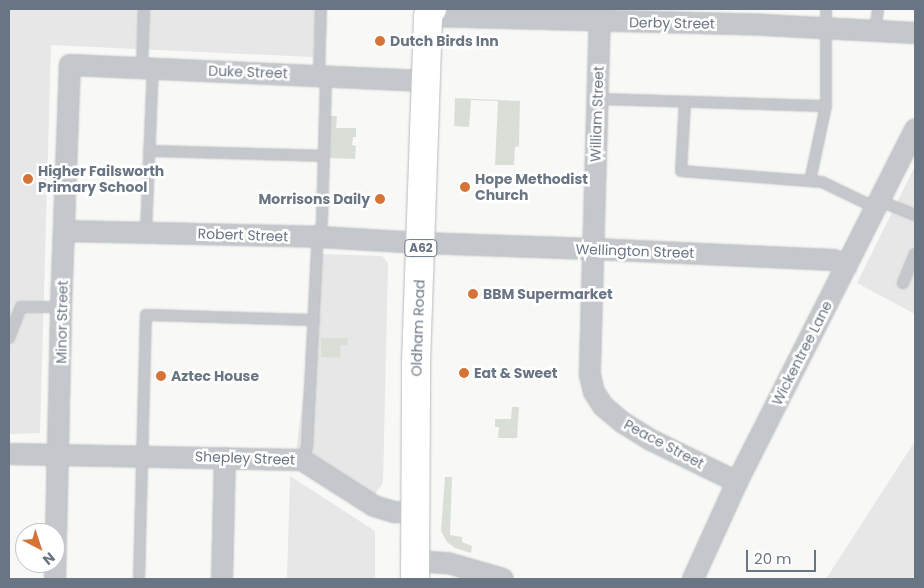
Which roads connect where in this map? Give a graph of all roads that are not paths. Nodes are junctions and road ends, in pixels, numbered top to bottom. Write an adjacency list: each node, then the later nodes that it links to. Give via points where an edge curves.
1 (144, 9): 12 (lane)
2 (321, 9): 13 (lane)
3 (878, 9): 9 (lane)
4 (428, 11): 5 (street, Derby Street); 14 (highway, Oldham Road / A62)
5 (525, 14): 6 (street, Derby Street)
6 (600, 15): 7 (street, Derby Street); 15 (street, William Street)
7 (764, 17): 8 (street, Derby Street)
8 (827, 19): 9 (street, Derby Street); 17 (lane)
9 (875, 31): 10 (street, Derby Street)
10 (915, 33)
11 (70, 65): 12 (street, Duke Street); 24 (street, Minor Street)
12 (147, 68): 13 (street, Duke Street); 19 (lane)
13 (322, 75): 14 (street, Duke Street); 20 (lane)
14 (426, 80): 27 (highway, Oldham Road / A62)
15 (598, 99): 16 (lane); 28 (street, William Street)
16 (685, 102): 17 (lane); 21 (lane, via 682,171)
17 (826, 106): 21 (lane)
18 (915, 129): 22 (street, Wickentree Lane)
19 (149, 151): 20 (lane); 25 (lane)
20 (324, 156): 26 (lane)
21 (810, 181): 22 (lane, via 822,182)
22 (878, 205): 23 (lane); 30 (street, Wickentree Lane)
23 (915, 215)
24 (64, 230): 25 (street, Robert Street); 32 (street, Minor Street)
25 (146, 232): 26 (street, Robert Street)
26 (320, 237): 27 (street, Robert Street); 33 (lane)
27 (421, 243): 28 (street, Wellington Street); 41 (highway, Oldham Road / A62, via 416,362)
28 (594, 249): 30 (street, Wellington Street, via 834,260); 40 (street, Peace Street, via 590,375 594,392 603,406 622,422 651,440)
29 (915, 254): 31 (lane)
30 (847, 266): 40 (street, Wickentree Lane)
31 (902, 283)
32 (61, 307): 34 (lane, via 21,306); 37 (street, Minor Street)
33 (314, 320): 36 (lane, via 146,315); 39 (lane, via 307,447)
34 (9, 338)
35 (9, 454): 37 (street, Shepley Street)
36 (141, 455): 37 (street, Shepley Street); 38 (street, Shepley Street); 44 (lane)
37 (59, 456): 43 (street, Minor Street)
38 (225, 458): 39 (street, Shepley Street); 45 (street)
39 (302, 460): 41 (street, Shepley Street, via 374,506 394,512)
40 (737, 482): 47 (street, Wickentree Lane)
41 (416, 512): 42 (highway, Oldham Road / A62)
42 (415, 570): 46 (street, via 448,563)
43 (55, 579)
44 (139, 579)
45 (222, 579)
46 (503, 579)
47 (692, 579)

